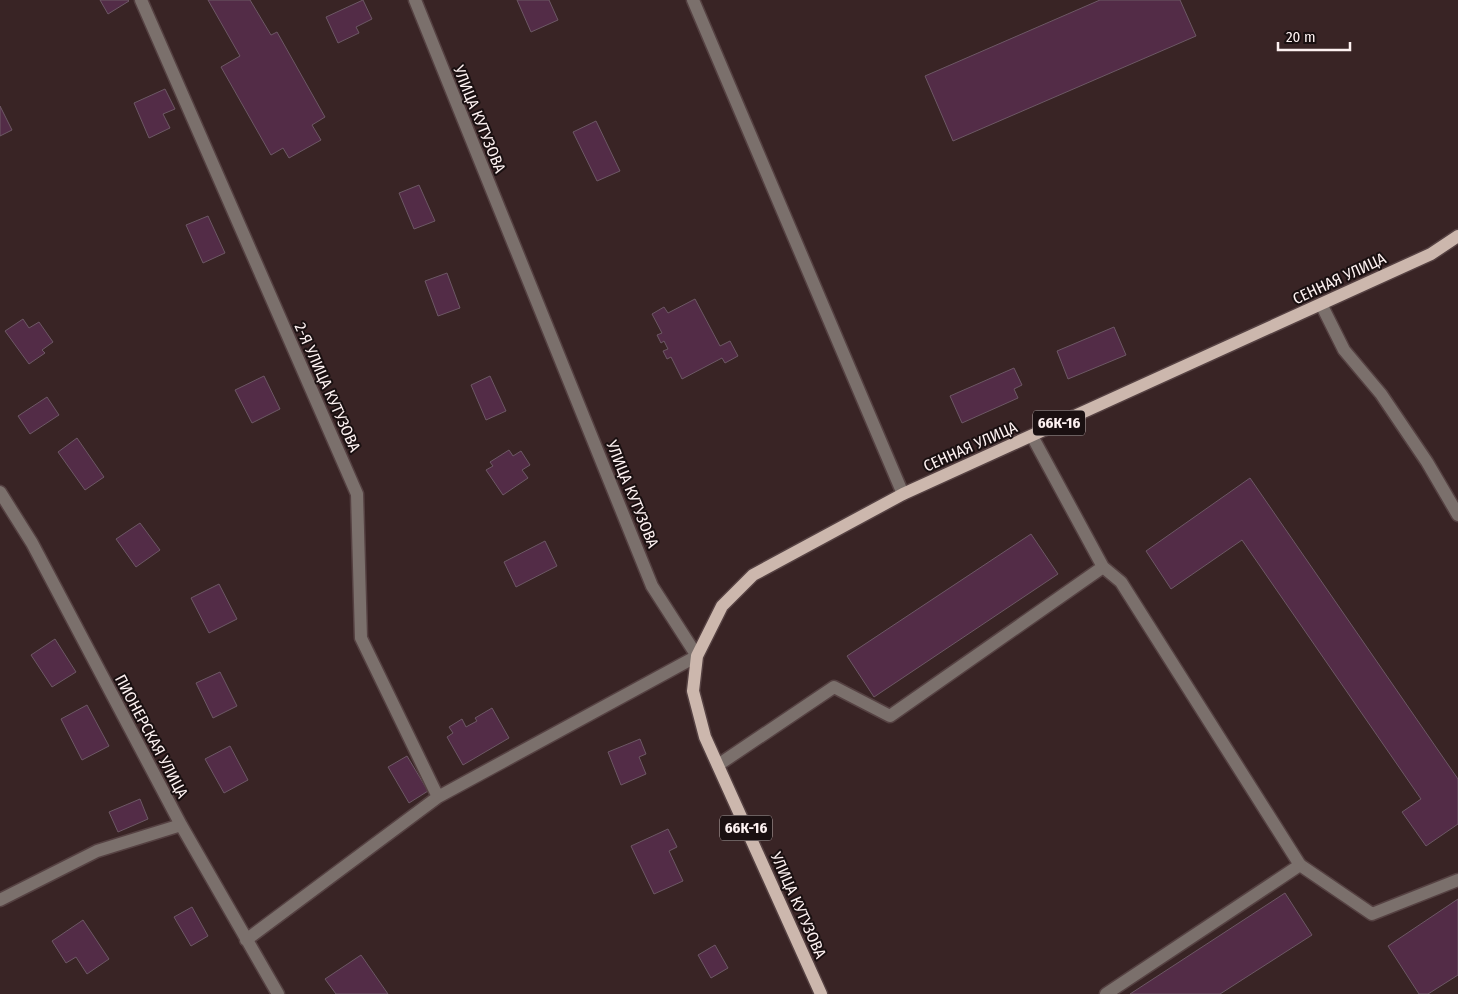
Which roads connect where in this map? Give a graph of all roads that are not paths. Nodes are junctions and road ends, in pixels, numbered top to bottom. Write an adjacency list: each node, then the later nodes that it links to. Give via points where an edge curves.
1 (142, 0): 13 (street, 2-Я УЛИЦА КУТУЗОВА, via 357,494 361,638)
2 (414, 0): 11 (street, УЛИЦА КУТУЗОВА, via 652,586)
3 (693, 0): 8 (street)
4 (1458, 236): 5 (main road, СЕННАЯ УЛИЦА / 66К-16, via 1432,254)
5 (1321, 304): 6 (main road, СЕННАЯ УЛИЦА / 66К-16); 9 (street, via 1344,350 1381,394)
6 (1032, 436): 8 (main road, СЕННАЯ УЛИЦА / 66К-16); 10 (street)
7 (0, 492): 14 (street, ПИОНЕРСКАЯ УЛИЦА, via 32,543)
8 (903, 494): 11 (main road, СЕННАЯ УЛИЦА / 66К-16, via 753,575 722,606)
9 (1458, 515)
10 (1103, 567): 12 (street, via 890,716 834,687); 15 (street, via 1121,582)
11 (697, 656): 12 (main road, УЛИЦА КУТУЗОВА / 66К-16, via 694,691 705,737); 13 (street)
12 (718, 765): 20 (main road, УЛИЦА КУТУЗОВА / 66К-16)
13 (438, 797): 18 (street)
14 (181, 826): 17 (street, via 97,851); 18 (street, ПИОНЕРСКАЯ УЛИЦА)
15 (1300, 865): 16 (street, via 1372,914); 21 (street)
16 (1458, 880)
17 (0, 900)
18 (246, 940): 19 (street, ПИОНЕРСКАЯ УЛИЦА)
19 (278, 994)
20 (821, 994)
21 (1106, 994)

